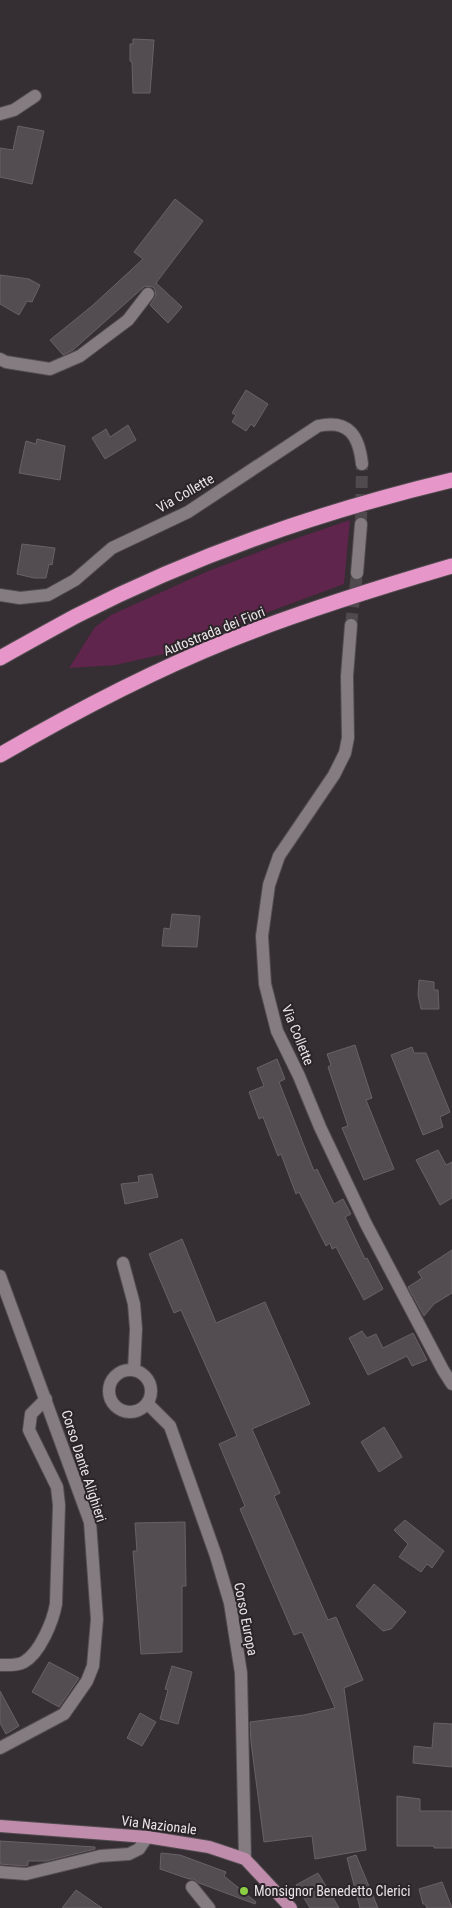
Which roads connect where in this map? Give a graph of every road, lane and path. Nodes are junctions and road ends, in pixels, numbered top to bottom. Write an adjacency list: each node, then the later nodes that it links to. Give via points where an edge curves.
1 (35, 96): 2 (street, via 14,110)
2 (0, 114)
3 (148, 294): 4 (street, via 128,320 80,356 50,369)
4 (0, 359)
5 (362, 464): 10 (street, Via Collette, via 354,434 333,424 318,426 188,512 112,548 75,580 48,595 20,598)
6 (452, 480): 12 (highway, via 319,516 236,545 85,612)
7 (361, 524): 9 (street)
8 (452, 566): 13 (highway, Autostrada dei Fiori, via 312,609 229,640 129,685)
9 (357, 573)
10 (0, 595)
11 (351, 625): 17 (street, Via Collette, via 346,676 348,738 345,753 334,775 279,856 269,885 262,936 265,984 277,1030 320,1127 366,1224)
12 (0, 658)
13 (0, 755)
14 (123, 1263): 16 (street, via 134,1304)
15 (0, 1276): 18 (street, Corso Dante Alighieri)
16 (134, 1370): 19 (street, via 146,1377 149,1383 151,1390); 19 (street, via 115,1376 109,1388 112,1401 122,1410 129,1411 136,1411)
17 (452, 1384)
18 (46, 1399): 20 (street, via 32,1414 29,1430 57,1488 54,1619 36,1651 25,1662); 21 (street, Corso Dante Alighieri, via 90,1522 97,1619 93,1666 87,1681 64,1714)
19 (147, 1403): 24 (street, Corso Europa, via 170,1426 230,1603 241,1673)
20 (0, 1665)
21 (0, 1748)
22 (0, 1826): 23 (main road, Via Nazionale)
23 (147, 1837): 24 (main road, Via Nazionale, via 209,1847); 25 (street, via 139,1849 130,1854 100,1856 26,1874)
24 (245, 1859): 28 (main road, Via Nazionale)
25 (0, 1872)
26 (192, 1887): 27 (street)
27 (209, 1908)
28 (291, 1908)

